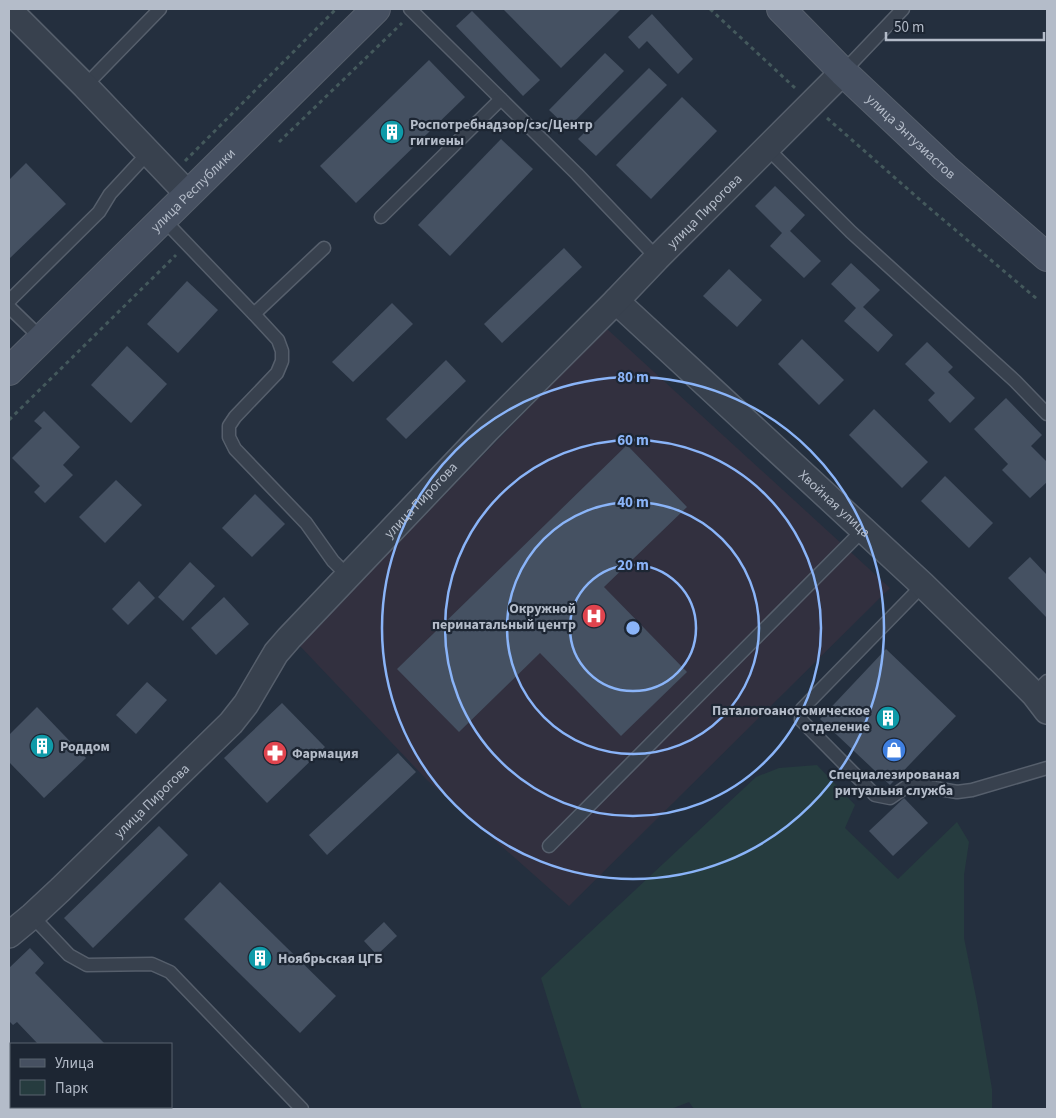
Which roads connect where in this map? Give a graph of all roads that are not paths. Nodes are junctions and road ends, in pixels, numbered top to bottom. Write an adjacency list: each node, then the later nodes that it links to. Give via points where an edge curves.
1 (376, 9): 12 (street, улица Республики)
2 (781, 9): 7 (street, улица Энтузиастов)
3 (903, 9): 7 (lane)
4 (9, 10): 8 (street)
5 (156, 10): 8 (lane)
6 (412, 10): 9 (lane)
7 (843, 72): 10 (street, улица Пирогова); 16 (street, улица Энтузиастов, via 945,168)
8 (85, 86): 11 (street)
9 (501, 99): 13 (lane); 17 (lane)
10 (767, 148): 17 (street, улица Пирогова); 24 (lane, via 857,238)
11 (148, 152): 12 (street); 18 (lane, via 110,194 99,212)
12 (179, 185): 14 (street, улица Республики)
13 (382, 217)
14 (163, 219): 21 (lane); 22 (street, улица Республики)
15 (324, 248): 21 (lane)
16 (1047, 257)
17 (657, 258): 19 (street, улица Пирогова)
18 (9, 301)
19 (616, 301): 25 (street, Хвойная улица); 26 (street, улица Пирогова)
20 (9, 307): 22 (lane)
21 (254, 314): 26 (lane, via 278,340 282,361 277,373 235,417 229,426 229,437 235,448 306,523)
22 (42, 339): 23 (street, улица Республики)
23 (9, 371)
24 (1047, 414)
25 (863, 530): 27 (street, Хвойная улица); 30 (lane)
26 (348, 576): 31 (street, улица Пирогова, via 276,653 246,704 230,723)
27 (923, 585): 28 (street, Хвойная улица); 29 (lane, via 802,709 801,720 875,795 890,798 906,787 918,785 957,792 972,790)
28 (1043, 695)
29 (1047, 768)
30 (549, 846)
31 (32, 916): 32 (street, улица Пирогова); 33 (lane, via 69,955 87,965 152,964 170,972)
32 (9, 935)
33 (302, 1109)

